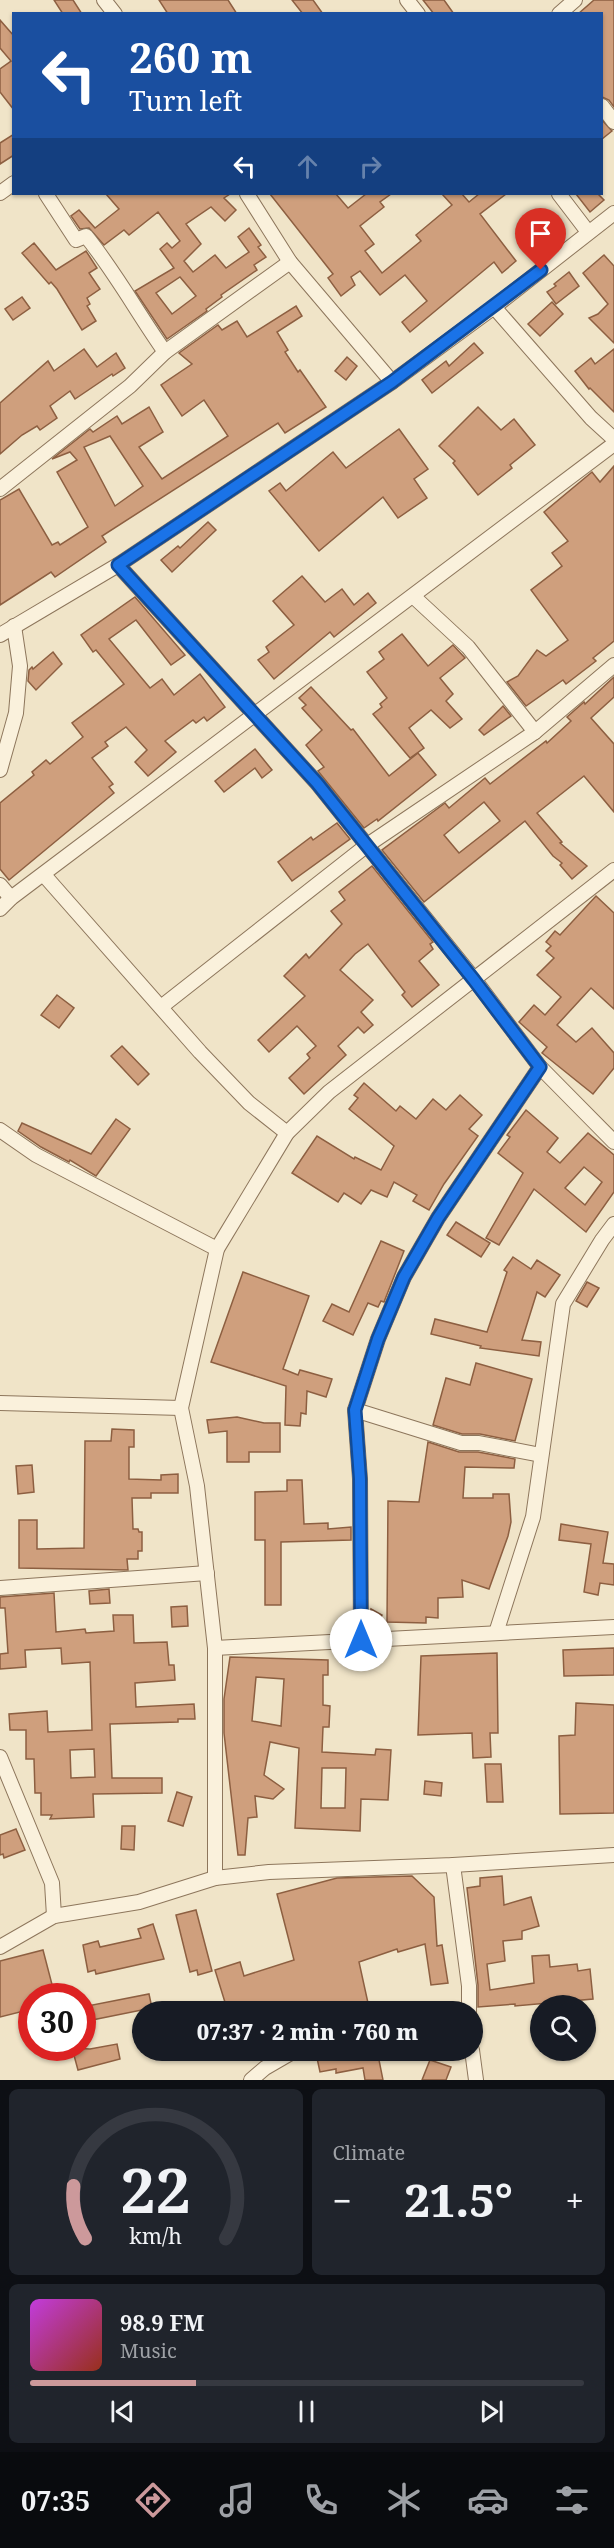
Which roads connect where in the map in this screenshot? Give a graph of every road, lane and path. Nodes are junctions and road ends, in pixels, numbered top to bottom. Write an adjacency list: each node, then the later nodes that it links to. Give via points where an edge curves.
1 (104, 0): 4 (street)
2 (407, 0): 5 (street)
3 (575, 0): 6 (street)
4 (113, 12)
5 (416, 12)
6 (560, 12)
7 (603, 107): 8 (street)
8 (614, 122)
9 (47, 195): 16 (street, via 76,240 87,236 111,267)
10 (248, 195): 14 (street)
11 (560, 195): 13 (street)
12 (614, 213): 13 (street)
13 (588, 232): 15 (street)
14 (290, 262): 16 (street); 17 (street)
15 (494, 307): 17 (street); 18 (street)
16 (165, 352): 20 (street, via 130,386)
17 (392, 382): 21 (street)
18 (614, 439)
19 (614, 444): 22 (street)
20 (0, 489)
21 (118, 565): 23 (street); 26 (street)
22 (414, 597): 26 (street); 27 (street, via 468,647)
23 (14, 626): 24 (street); 28 (street, via 20,666 16,713)
24 (0, 635)
25 (614, 665): 27 (street)
26 (256, 715): 29 (street); 31 (street)
27 (535, 732): 29 (street)
28 (0, 770)
29 (366, 846): 35 (street); 36 (street)
30 (614, 870): 35 (street)
31 (44, 875): 33 (street); 36 (street)
32 (0, 885): 33 (street)
33 (12, 898): 34 (street)
34 (0, 909)
35 (474, 980): 37 (street); 39 (street, via 329,1092)
36 (161, 1007): 39 (street, via 249,1103)
37 (540, 1067): 40 (street); 45 (street, via 438,1218 404,1277)
38 (0, 1130): 42 (street, via 36,1155)
39 (287, 1134): 42 (street)
40 (614, 1142)
41 (614, 1224): 46 (street, via 563,1304)
42 (217, 1249): 44 (street)
43 (0, 1403): 44 (street)
44 (181, 1408): 47 (street, via 197,1486)
45 (355, 1410): 46 (street, via 461,1443); 51 (street, via 360,1479)
46 (541, 1455): 50 (street, via 533,1517)
47 (207, 1573): 48 (street); 52 (street)
48 (0, 1588)
49 (614, 1627): 50 (street)
50 (496, 1633): 51 (street)
51 (361, 1640): 52 (street)
52 (215, 1648): 56 (street)
53 (0, 1757): 57 (street, via 52,1883)
54 (614, 1855): 55 (street)
55 (453, 1865): 56 (street, via 269,1872); 59 (street)
56 (215, 1878): 57 (street, via 139,1902)
57 (54, 1916): 58 (street)
58 (0, 1947)
59 (469, 2001)
60 (276, 2061): 62 (street)
61 (473, 2061): 63 (street)
62 (251, 2080)
63 (476, 2080)

